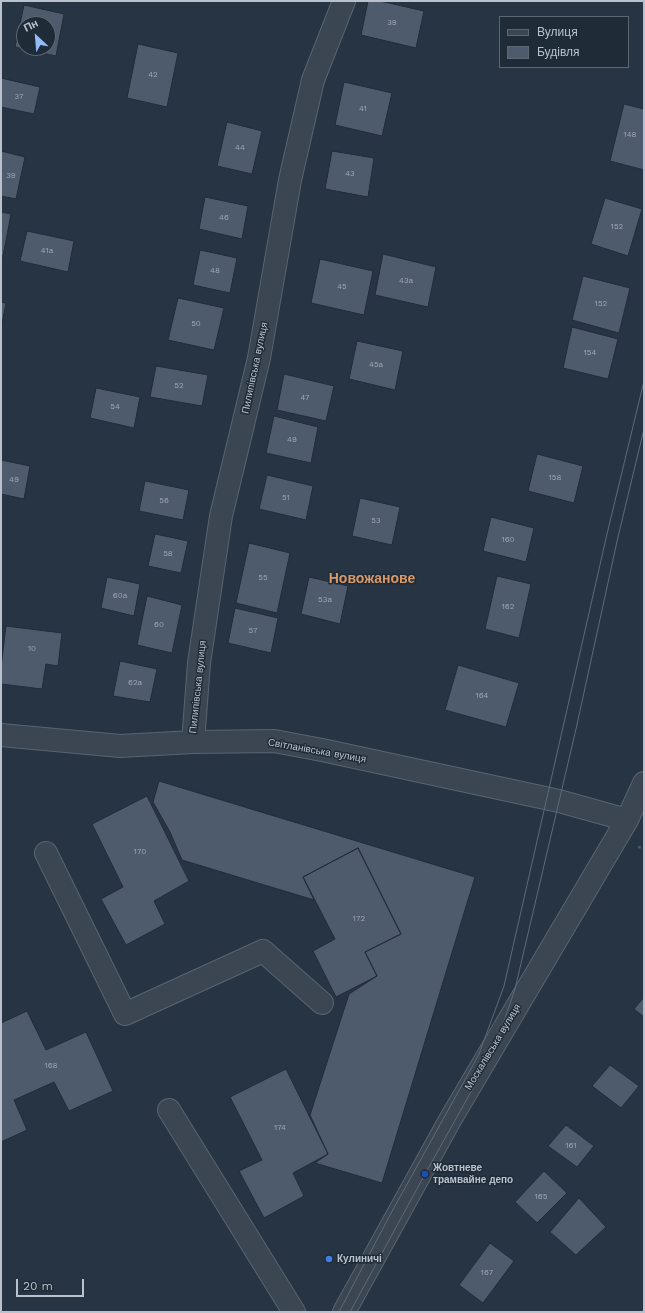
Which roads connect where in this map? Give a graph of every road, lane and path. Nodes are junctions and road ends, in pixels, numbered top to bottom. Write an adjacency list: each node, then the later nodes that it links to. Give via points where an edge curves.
1 (344, 1): 3 (street, Пилипівська вулиця, via 313,80 290,180 259,358 221,516 199,663)
2 (1, 735): 3 (street, Світланівська вулиця, via 120,746)
3 (193, 742): 5 (street, Світланівська вулиця, via 274,741 560,801)
4 (644, 784): 5 (street, Москалівська вулиця)
5 (627, 820): 10 (street, Москалівська вулиця, via 450,1120)
6 (46, 853): 7 (street, via 125,1014 263,951)
7 (322, 1003)
8 (169, 1110): 9 (street)
9 (294, 1312)
10 (344, 1312)

